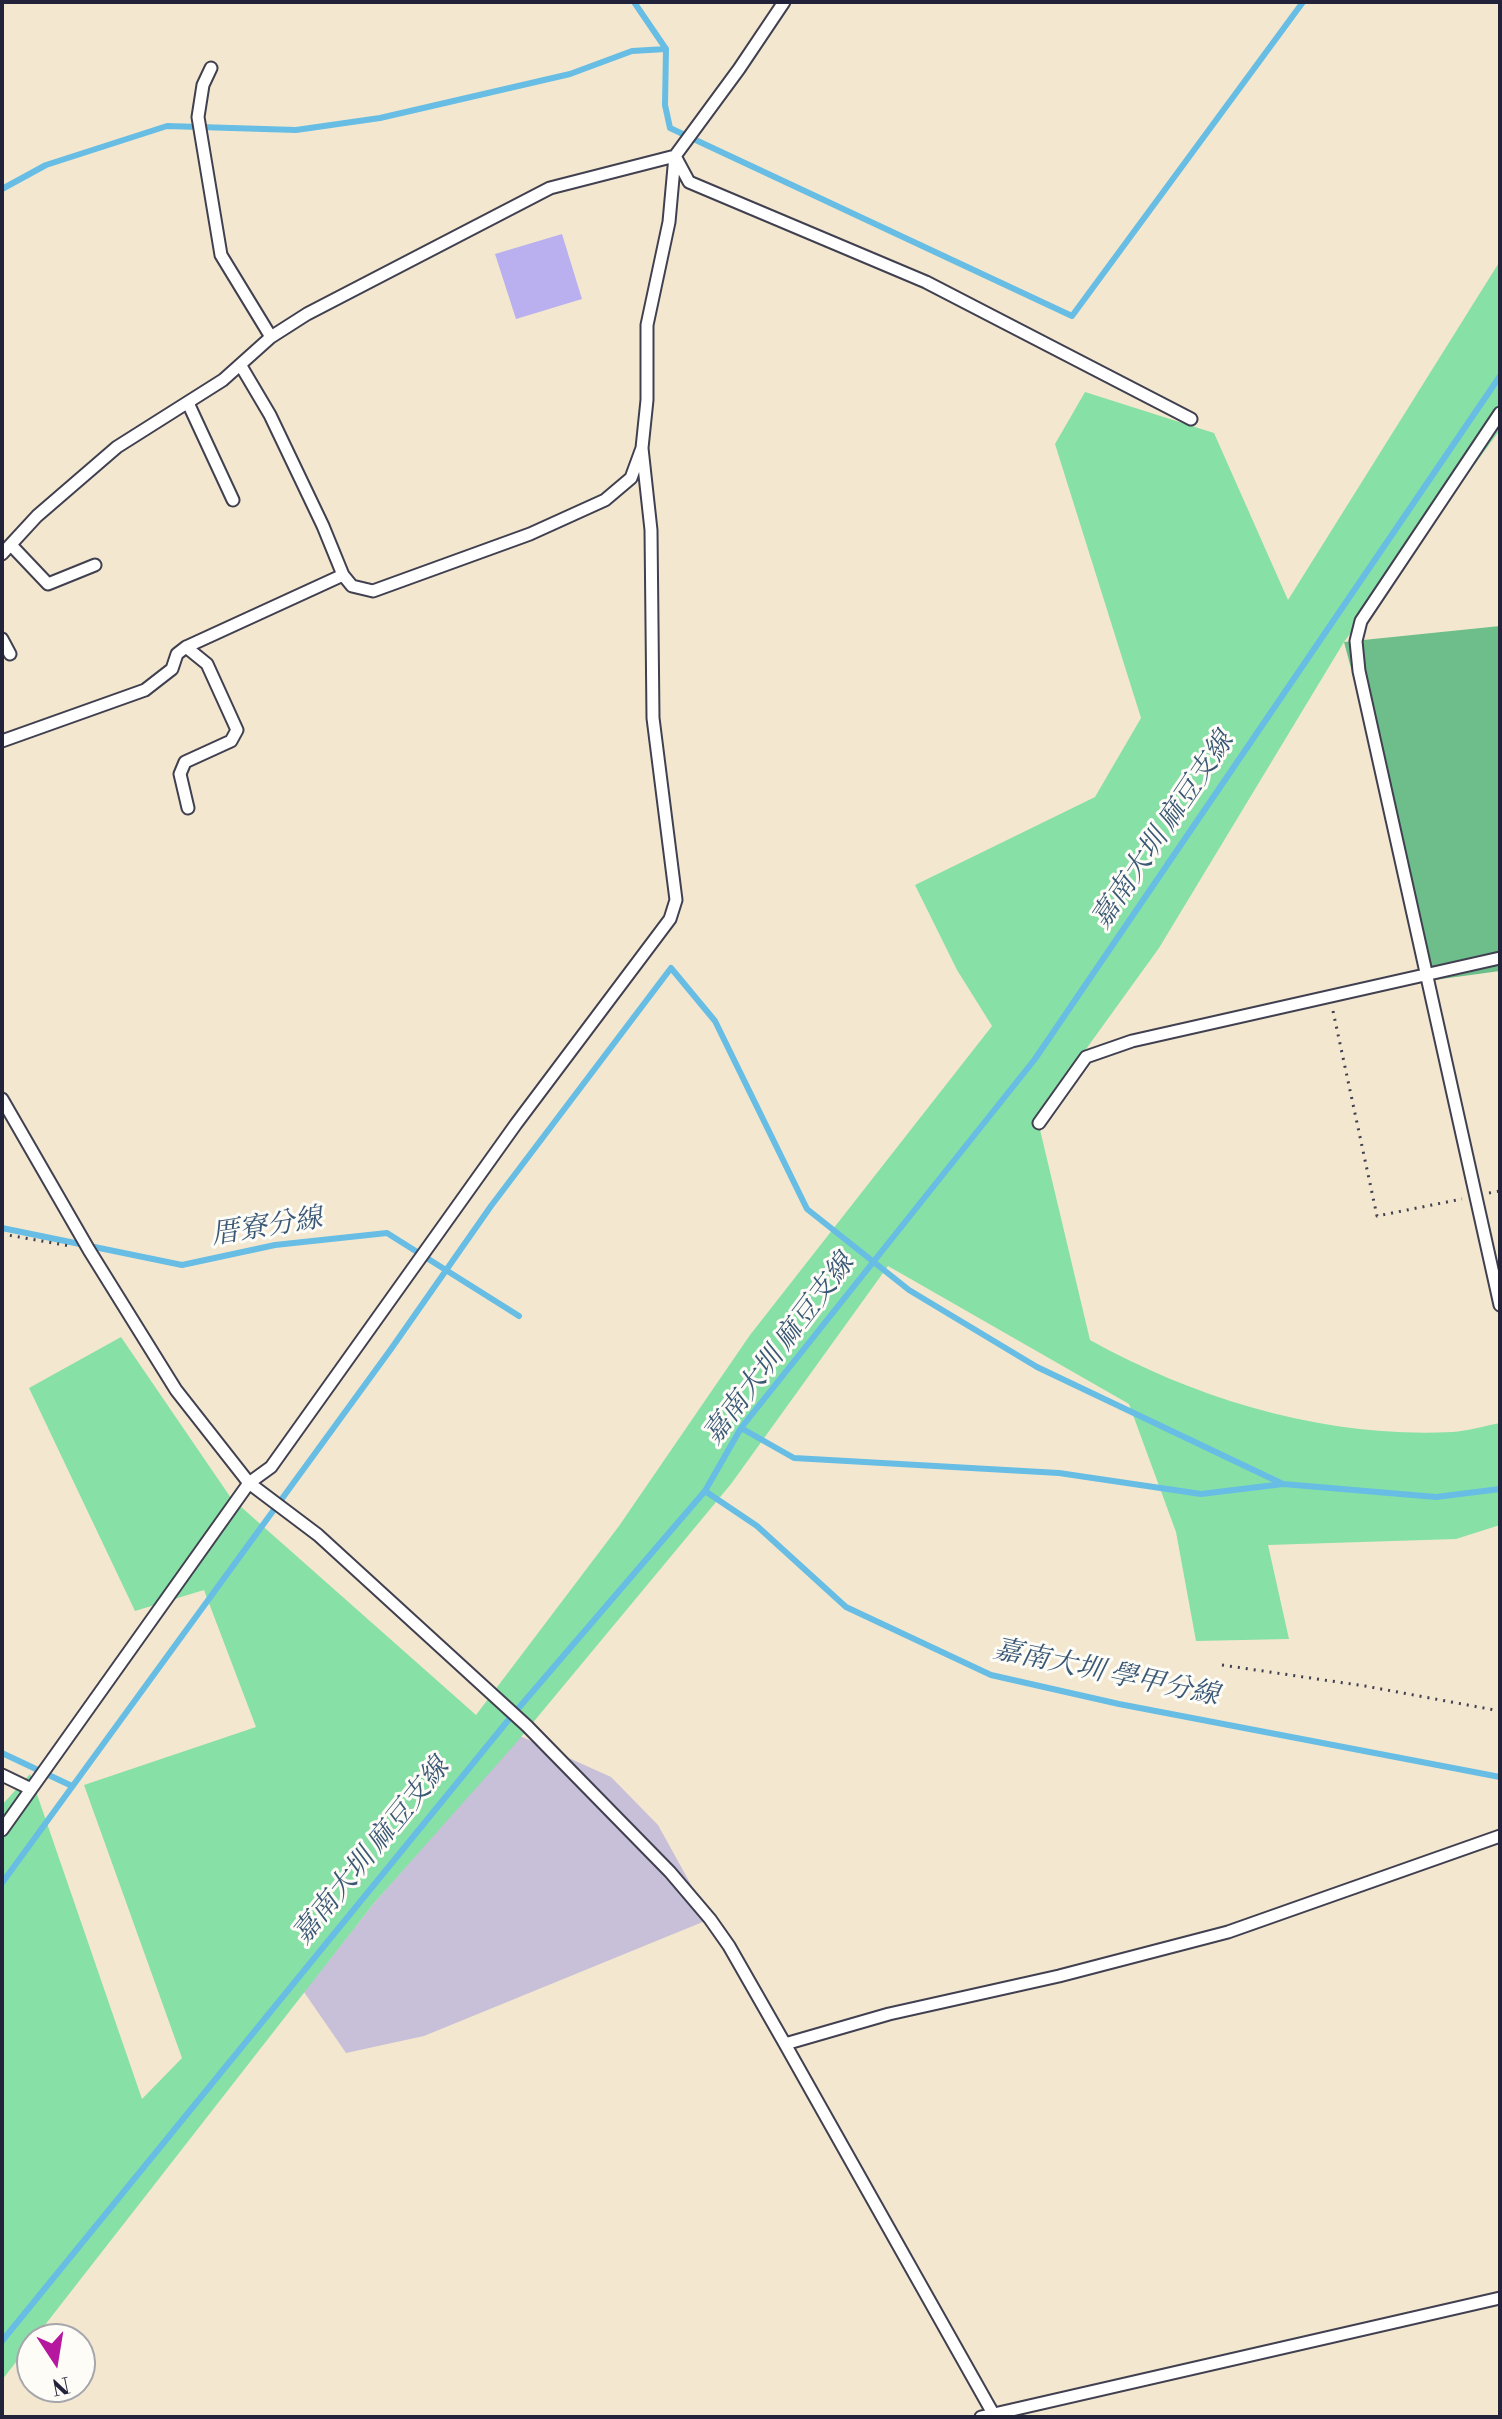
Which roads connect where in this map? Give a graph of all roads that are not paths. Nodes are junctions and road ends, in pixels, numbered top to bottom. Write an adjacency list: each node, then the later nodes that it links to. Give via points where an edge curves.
1 (784, 2): 3 (lane)
2 (211, 68): 4 (lane, via 198,117 221,255)
3 (675, 156): 4 (lane, via 550,188); 8 (lane, via 689,182 926,282); 9 (lane, via 669,222 647,325)
4 (271, 337): 5 (lane)
5 (241, 366): 6 (lane); 13 (lane, via 270,415)
6 (188, 403): 10 (lane); 11 (lane, via 117,447)
7 (1500, 413): 20 (lane, via 1361,621 1356,641)
8 (1191, 419)
9 (642, 448): 13 (lane, via 631,478 605,500 530,534 373,591 352,586); 24 (lane, via 651,530 653,718 676,900 670,919 271,1467)
10 (233, 500)
11 (7, 549): 12 (lane, via 48,584)
12 (95, 565)
13 (343, 575): 15 (lane)
14 (2, 639): 16 (lane)
15 (186, 647): 17 (lane, via 172,669 145,690); 18 (lane, via 207,664 237,730 231,741 185,762 180,774)
16 (10, 654)
17 (2, 741)
18 (188, 808)
19 (1500, 958): 20 (lane)
20 (1427, 974): 22 (lane, via 1132,1041 1086,1057); 23 (lane)
21 (2, 1099): 24 (lane, via 176,1390)
22 (1039, 1123)
23 (1500, 1305)
24 (249, 1483): 26 (lane); 29 (lane, via 318,1535 527,1726 670,1872 729,1946)
25 (2, 1775): 26 (lane)
26 (31, 1789): 27 (lane)
27 (2, 1830)
28 (1500, 1836): 29 (lane, via 1228,1932)
29 (785, 2044): 31 (lane)
30 (1500, 2298): 31 (lane)
31 (995, 2416): 32 (lane)
32 (981, 2417)

